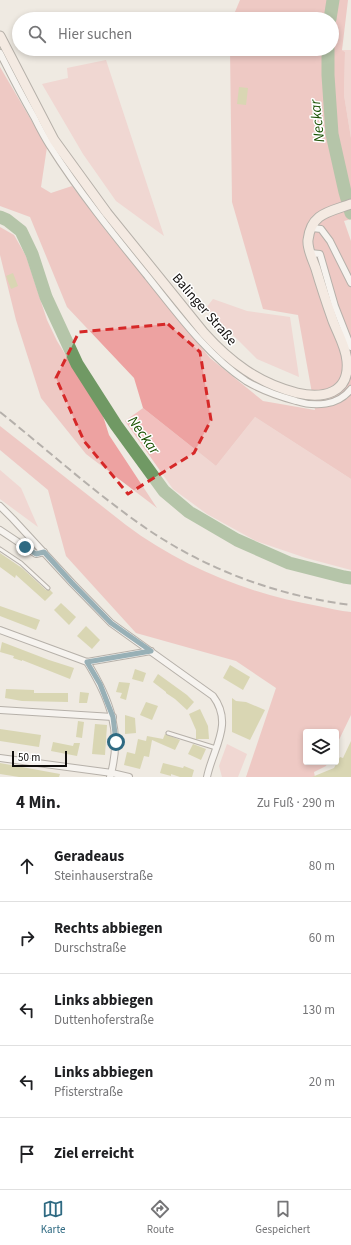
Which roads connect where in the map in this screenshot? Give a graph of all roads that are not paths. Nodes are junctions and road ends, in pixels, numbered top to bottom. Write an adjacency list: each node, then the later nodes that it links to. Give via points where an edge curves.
1 (0, 36): 5 (main road, Balinger Straße, via 54,140 108,213 204,333 232,361 253,376 296,392 311,395 328,394 342,385 347,360)
2 (0, 53): 8 (street, via 54,152 103,221 212,354 246,381 275,395 301,403 319,405 332,402 346,396)
3 (351, 204): 4 (main road, via 318,216)
4 (312, 228): 5 (main road, Balinger Straße, via 308,241); 6 (street, via 321,229 330,241)
5 (310, 253): 7 (street, via 320,254 335,306)
6 (351, 283)
7 (351, 347)
8 (351, 389)
9 (0, 506): 12 (street)
10 (0, 530): 12 (street, via 36,554)
11 (0, 549): 13 (lane, via 21,563)
12 (44, 552): 15 (street, via 111,623)
13 (48, 588)
14 (0, 630): 16 (street)
15 (151, 651): 16 (street); 20 (street, via 213,696 219,704 223,723)
16 (87, 662): 18 (street, via 100,684)
17 (0, 710): 18 (street)
18 (113, 717): 22 (street, via 116,742)
19 (168, 733): 20 (lane)
20 (216, 748): 24 (street)
21 (0, 758): 22 (street)
22 (111, 775): 23 (street)
23 (129, 777)
24 (207, 777)

